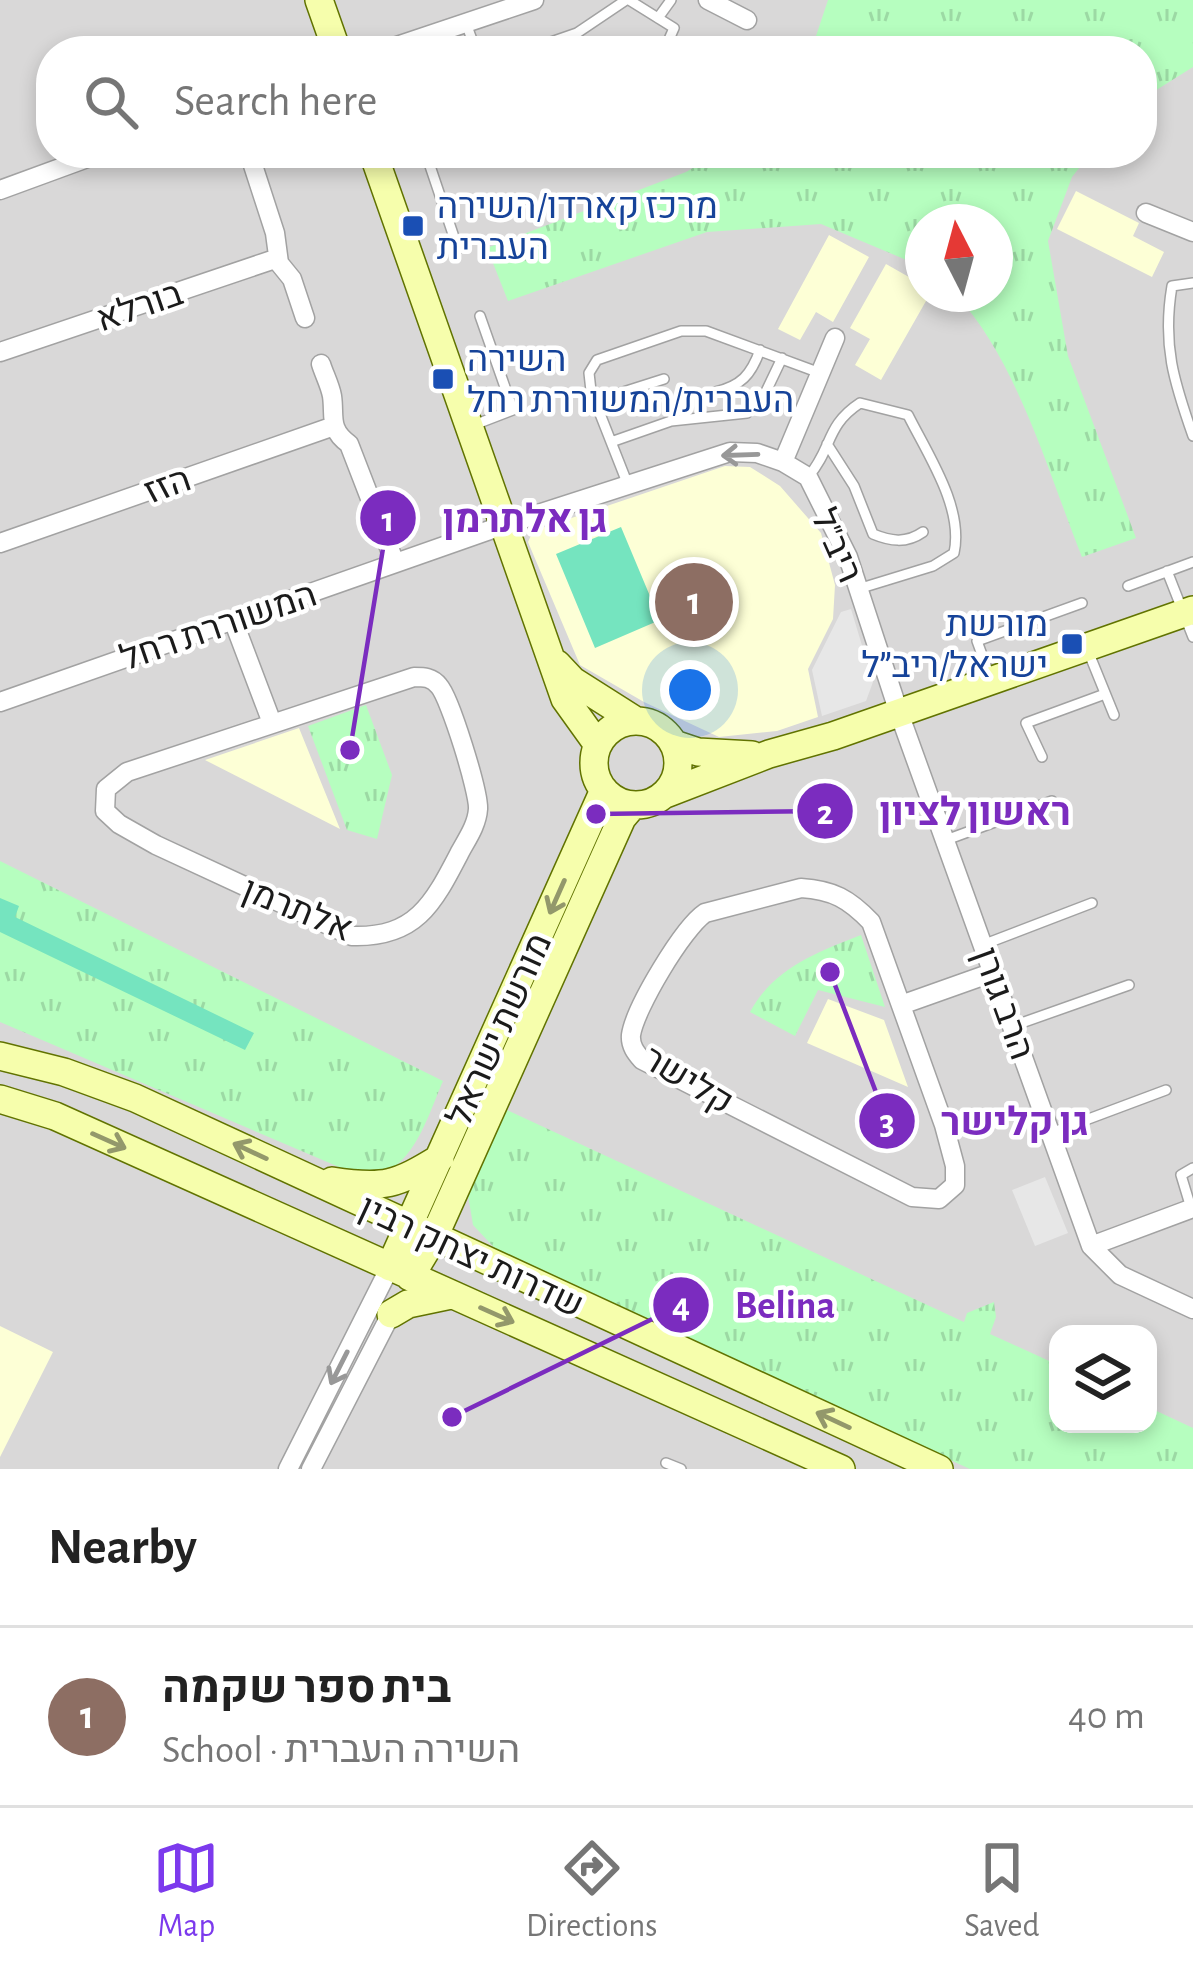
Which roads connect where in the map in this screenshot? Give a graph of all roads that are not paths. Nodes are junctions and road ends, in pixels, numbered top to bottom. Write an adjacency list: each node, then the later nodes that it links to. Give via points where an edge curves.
1 (319, 0): 10 (street)
2 (534, 0): 6 (street)
3 (628, 0): 7 (lane); 13 (lane)
4 (671, 0): 7 (lane)
5 (707, 0): 8 (street)
6 (500, 6): 9 (street)
7 (658, 18): 14 (lane, via 674,28)
8 (747, 20)
9 (466, 23): 11 (street); 12 (lane)
10 (332, 36)
11 (427, 36)
12 (471, 36)
13 (571, 36)
14 (671, 36)
15 (60, 168): 19 (street)
16 (254, 168): 23 (street)
17 (378, 168): 37 (street)
18 (432, 168): 22 (lane)
19 (0, 190)
20 (1146, 213): 21 (street)
21 (1193, 232)
22 (458, 249)
23 (278, 258): 26 (street); 29 (street, בורלא)
24 (1193, 284): 38 (lane, via 1172,286 1165,323)
25 (480, 316): 37 (lane, via 513,410)
26 (304, 318)
27 (835, 338): 32 (street)
28 (760, 350): 30 (lane); 34 (lane, via 752,372); 35 (lane, via 706,331 680,331 597,360 589,373)
29 (0, 352)
30 (782, 358): 32 (lane); 39 (lane, via 747,413 670,422)
31 (321, 364): 36 (street)
32 (820, 373): 41 (street)
33 (664, 379): 35 (lane)
34 (715, 392)
35 (595, 401): 39 (lane)
36 (334, 426): 46 (street, הזז); 48 (street, via 349,443)
37 (470, 427): 44 (street)
38 (1193, 436)
39 (611, 442): 43 (lane)
40 (827, 444): 42 (lane); 45 (lane, via 873,534 891,542); 51 (lane, via 838,417 860,403 908,415 958,534 955,553 933,566)
41 (782, 462): 42 (street, ריב"ל); 43 (street, ריב"ל, one-way to 43, via 730,452)
42 (808, 477): 51 (street, ריב"ל)
43 (628, 485): 44 (street, ריב"ל)
44 (504, 525): 48 (street, המשוררת רחל); 56 (street)
45 (922, 532)
46 (0, 543)
47 (1193, 562): 49 (lane)
48 (394, 563): 53 (street, המשוררת רחל)
49 (1167, 571): 50 (lane); 54 (lane)
50 (1128, 586)
51 (858, 589): 60 (street, ריב"ל)
52 (1082, 603): 57 (lane, via 977,640)
53 (233, 620): 59 (street, המשוררת רחל); 63 (street)
54 (1190, 620): 55 (street)
55 (1086, 646): 57 (street); 58 (lane)
56 (551, 658): 62 (street); 65 (street, via 565,699)
57 (991, 680): 60 (street)
58 (1106, 694): 61 (lane); 67 (lane, via 1026,723)
59 (0, 702)
60 (899, 712): 66 (street); 72 (street, הרב גורן)
61 (1114, 715)
62 (637, 721): 64 (street); 65 (street, via 614,727)
63 (272, 723): 63 (street, אלתרמן, via 127,772 106,789 105,811 156,845 352,936 405,928 440,891 478,808 441,687 414,677)
64 (674, 744): 66 (street, via 729,756); 69 (street, via 678,766)
65 (598, 745): 68 (street, via 594,769)
66 (769, 754): 69 (street)
67 (1042, 757)
68 (604, 790): 71 (street); 83 (street, מורשת ישראל, one-way to 83)
69 (663, 795): 71 (street)
70 (1052, 801): 72 (lane)
71 (633, 805): 86 (street, מורשת ישראל)
72 (946, 840): 74 (street, הרב גורן)
73 (1092, 903): 74 (lane)
74 (984, 944): 75 (street, הרב גורן)
75 (994, 972): 77 (street); 78 (street, הרב גורן)
76 (1129, 985): 78 (lane)
77 (901, 1005): 77 (street, קלישר, via 871,922 853,903 829,890 778,891 691,922 631,1034 643,1060 912,1197 939,1199 955,1185 955,1166)
78 (1013, 1026): 82 (street, הרב גורן)
79 (0, 1056): 85 (street, שדרות יצחק רבין, one-way to 79, via 135,1097)
80 (1166, 1090): 82 (lane)
81 (0, 1099): 91 (street, שדרות יצחק רבין, one-way to 91, via 56,1116)
82 (1051, 1133): 89 (street, הרב גורן)
83 (440, 1157): 85 (street, via 398,1183 374,1187); 88 (street, מורשת ישראל)
84 (1193, 1168): 87 (lane, via 1181,1175)
85 (302, 1176): 88 (street, שדרות יצחק רבין)
86 (458, 1185): 88 (street, מורשת ישראל); 90 (street, via 468,1234)
87 (1192, 1208): 89 (street)
88 (422, 1232): 90 (street, שדרות יצחק רבין); 91 (street, מורשת ישראל)
89 (1091, 1246): 93 (street, via 1120,1275)
90 (495, 1265): 100 (street, שדרות יצחק רבין, one-way to 90)
91 (400, 1272): 92 (street, שדרות יצחק רבין); 94 (street); 96 (street, one-way to 96)
92 (451, 1294): 94 (street); 99 (street, שדרות יצחק רבין, one-way to 99)
93 (1193, 1309)
94 (391, 1314): 97 (street)
95 (666, 1462): 98 (lane)
96 (288, 1469)
97 (311, 1469)
98 (681, 1469)
99 (841, 1469)
100 (939, 1469)

